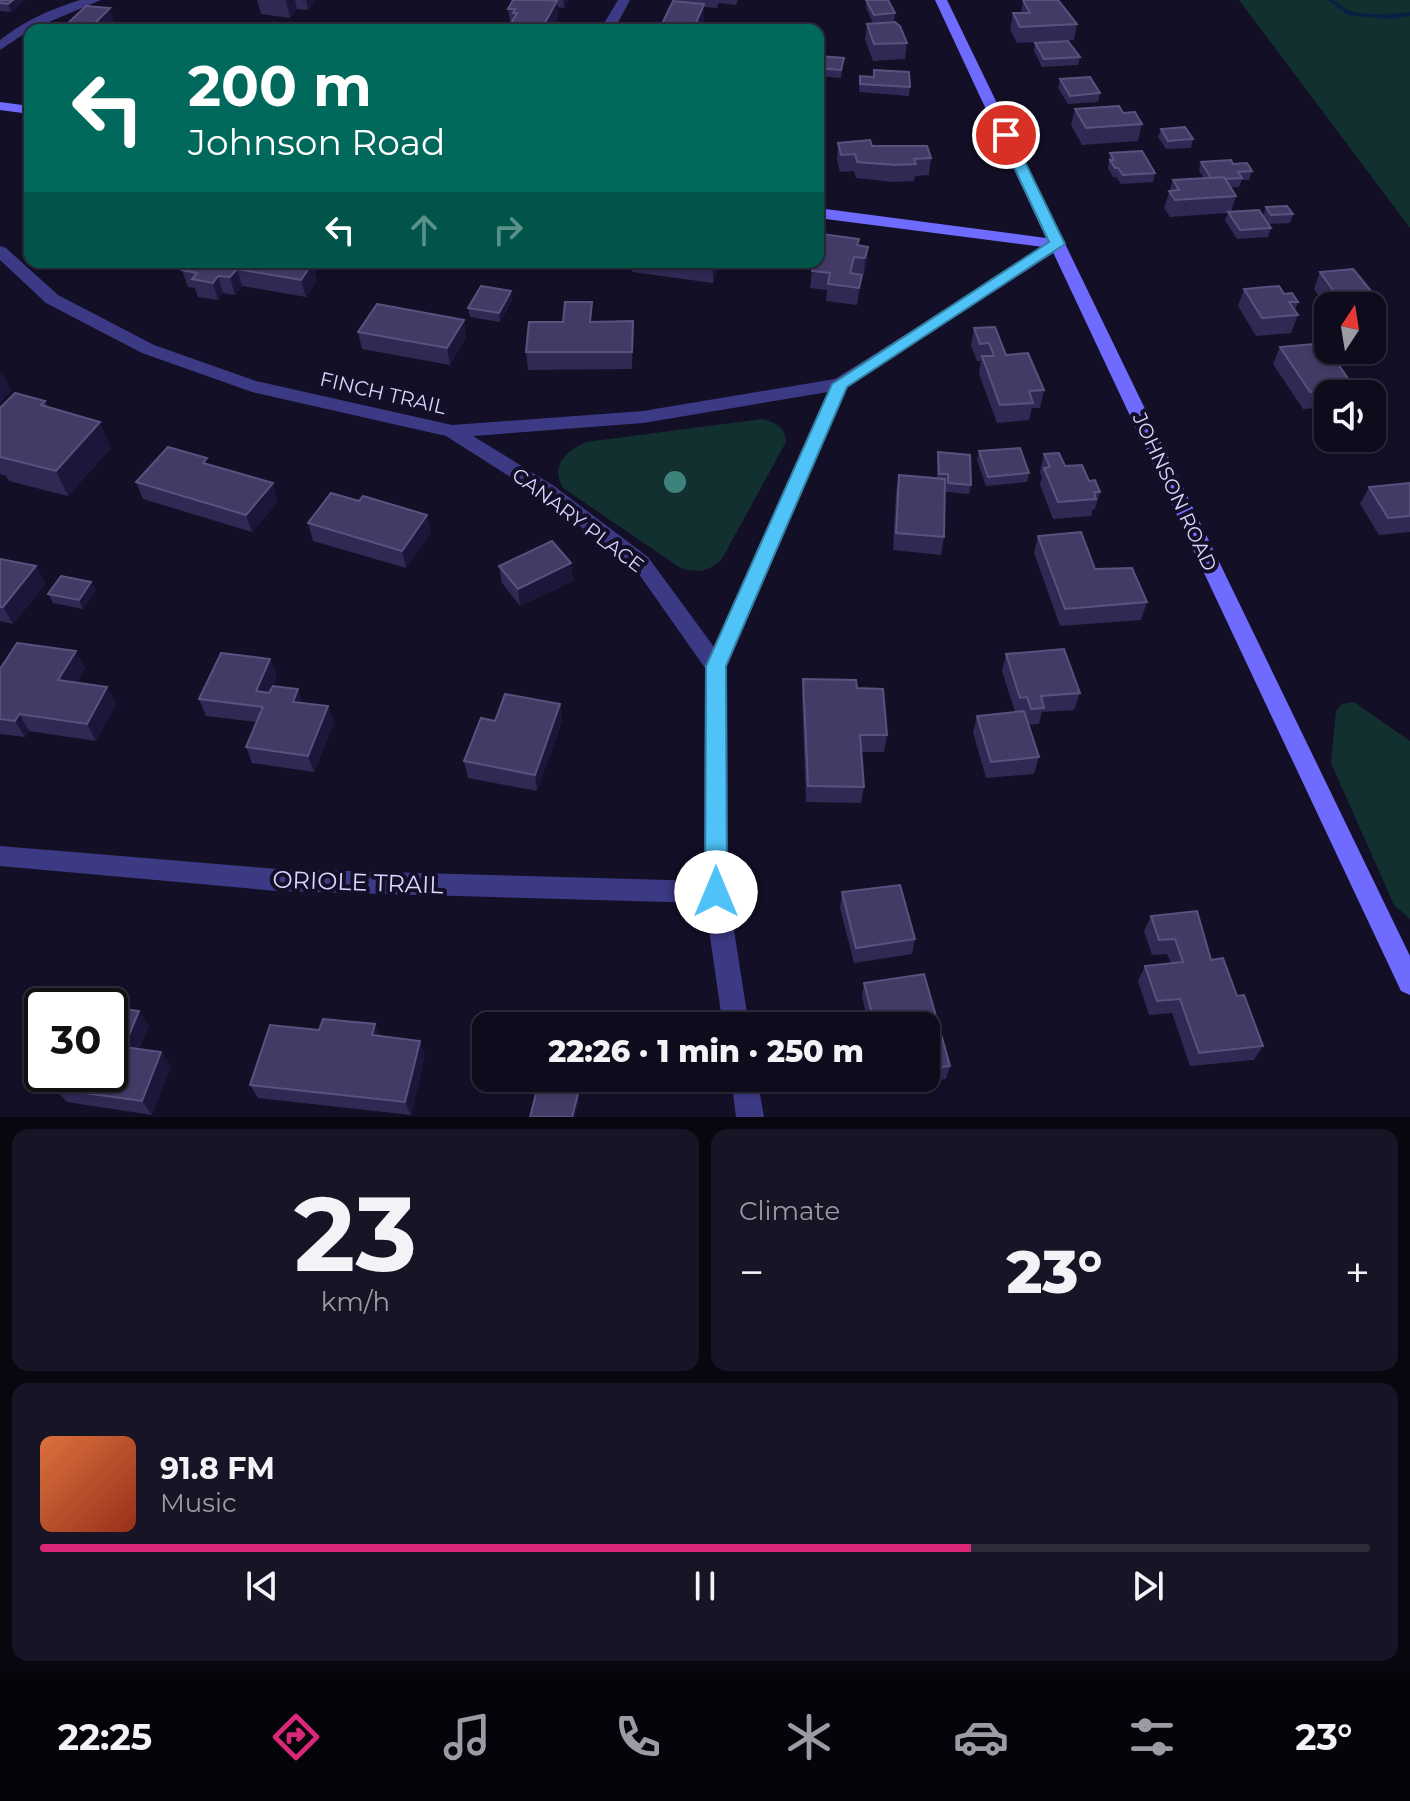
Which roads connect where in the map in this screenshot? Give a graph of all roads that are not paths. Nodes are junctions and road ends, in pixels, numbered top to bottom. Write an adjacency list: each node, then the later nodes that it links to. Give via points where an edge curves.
1 (95, 0): 4 (street)
2 (624, 0): 5 (street)
3 (941, 0): 11 (main road, JOHNSON ROAD)
4 (28, 24)
5 (610, 24)
6 (24, 27): 7 (street)
7 (0, 46)
8 (0, 106): 9 (main road)
9 (24, 109)
10 (824, 214): 11 (main road)
11 (1057, 244): 13 (street); 18 (main road, JOHNSON ROAD)
12 (0, 251): 14 (street, FINCH TRAIL, via 52,299 148,349 252,386)
13 (840, 384): 14 (street, FINCH TRAIL, via 643,417); 15 (street)
14 (452, 431): 15 (street, CANARY PLACE, via 547,491 641,562)
15 (716, 666): 17 (street)
16 (0, 856): 17 (street, ORIOLE TRAIL, via 277,880)
17 (716, 892): 19 (street)
18 (1410, 983)
19 (734, 1012)
20 (746, 1092): 21 (street)
21 (750, 1117)

